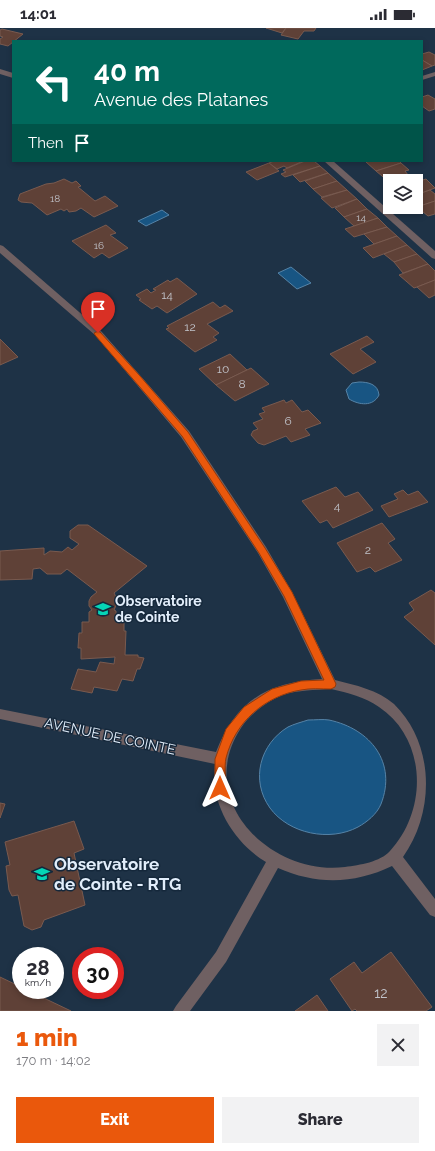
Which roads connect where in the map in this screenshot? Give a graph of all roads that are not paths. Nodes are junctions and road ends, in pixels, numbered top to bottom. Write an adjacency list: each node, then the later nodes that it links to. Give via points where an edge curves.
1 (0, 71): 3 (street)
2 (435, 74): 4 (street)
3 (12, 76)
4 (423, 78)
5 (329, 162): 7 (street)
6 (0, 248): 8 (street, via 98,333 185,434 285,588)
7 (435, 256)
8 (331, 684): 10 (street, via 301,685 287,689 272,694 248,710 230,732); 11 (street, via 362,692 389,707 411,728 426,754)
9 (0, 714): 10 (street, AVENUE DE COINTE)
10 (220, 759): 13 (street, via 220,788 231,817 249,841)
11 (433, 796): 12 (street, via 415,837)
12 (394, 857): 13 (street, via 368,869 337,875 305,872); 14 (street)
13 (275, 860): 15 (street, via 222,957)
14 (435, 910)
15 (181, 1011)

